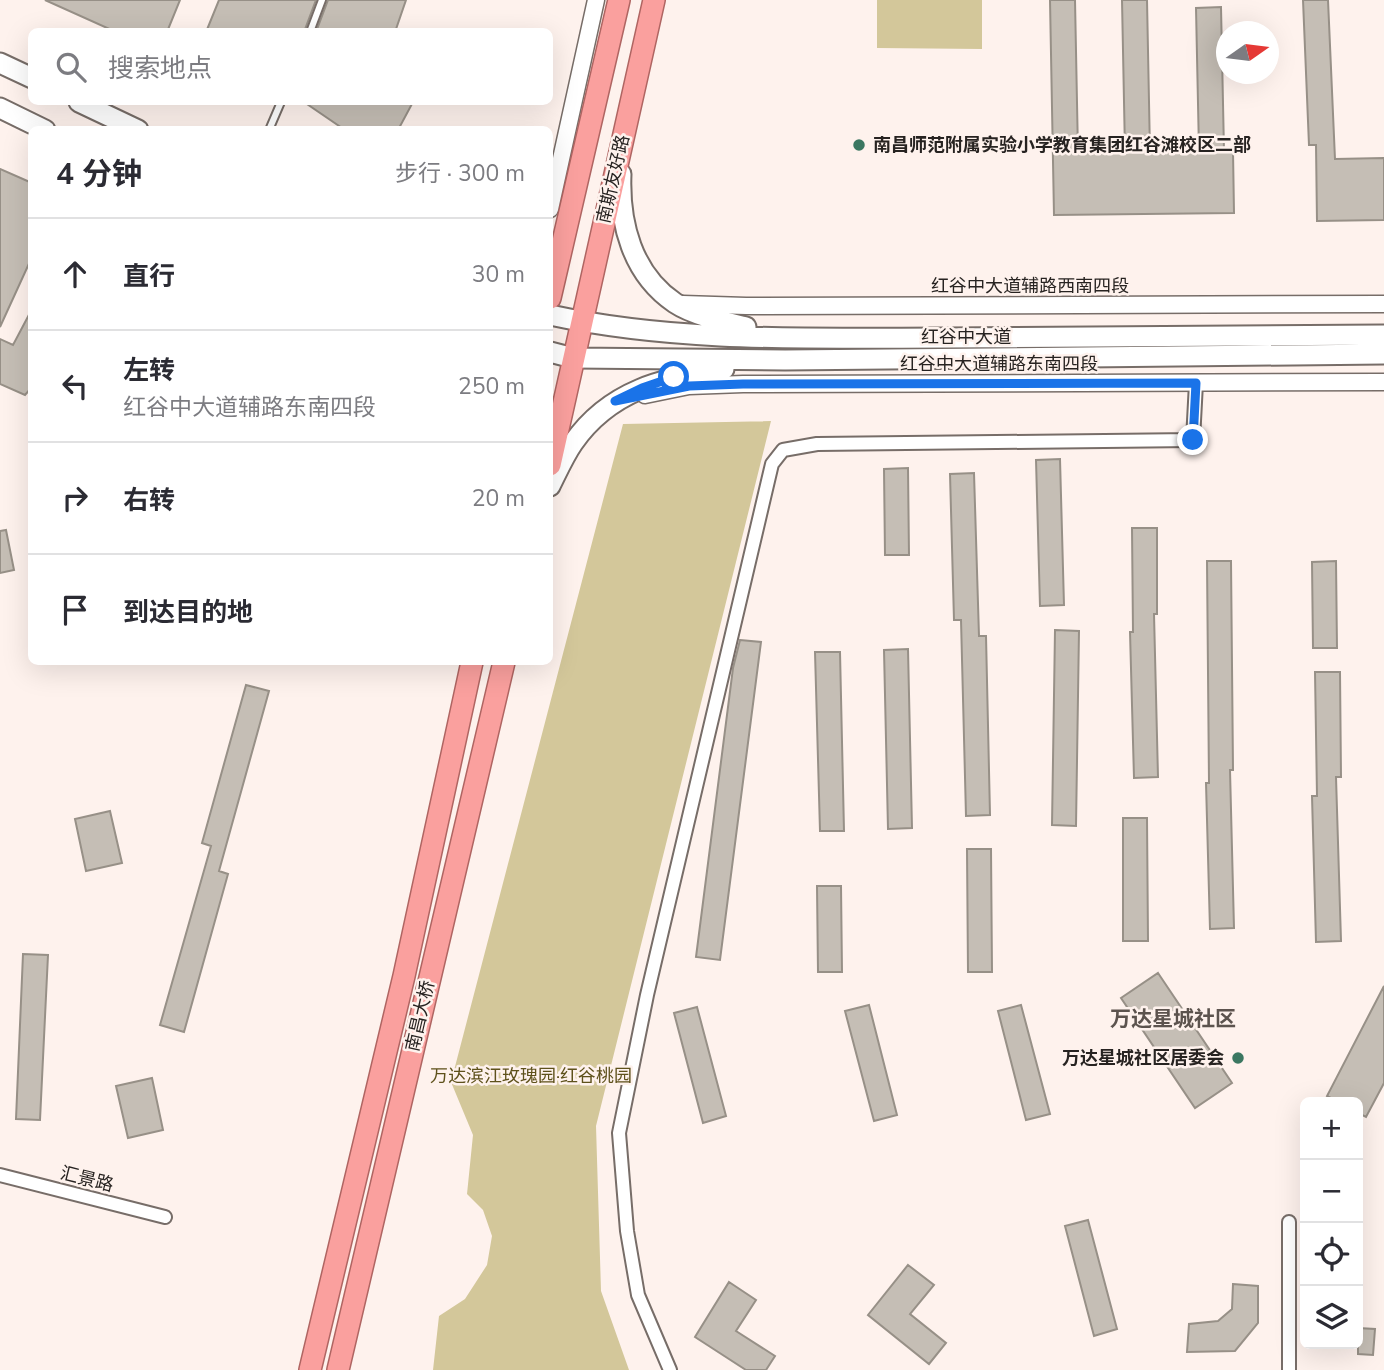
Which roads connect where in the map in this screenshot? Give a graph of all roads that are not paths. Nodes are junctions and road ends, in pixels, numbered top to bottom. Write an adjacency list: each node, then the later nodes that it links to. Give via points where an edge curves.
1 (322, 0): 5 (lane)
2 (596, 0): 15 (street)
3 (619, 0): 16 (highway, 南斯友好路)
4 (654, 0): 14 (highway, 南斯友好路)
5 (312, 28)
6 (0, 63): 7 (main road)
7 (28, 76)
8 (85, 105): 12 (main road)
9 (280, 105): 13 (lane)
10 (0, 108): 11 (main road)
11 (38, 126)
12 (130, 126)
13 (272, 126)
14 (622, 141): 17 (main road, via 620,195 626,232 637,262); 20 (highway, 南斯友好路)
15 (553, 195)
16 (553, 286)
17 (676, 304): 18 (street, 红谷中大道辅路西南四段); 22 (main road, via 721,321)
18 (1384, 304)
19 (553, 316): 20 (main road, 红谷中大道)
20 (581, 321): 22 (main road, 红谷中大道, via 650,331); 26 (highway, 南斯友好路)
21 (1384, 332): 23 (main road, 红谷中大道)
22 (795, 338): 23 (main road, 红谷中大道)
23 (1329, 345): 25 (main road, 红谷中大道); 27 (main road, 红谷中大道)
24 (553, 353): 26 (main road, 红谷中大道)
25 (1384, 354)
26 (573, 358): 27 (main road, 红谷中大道); 31 (highway)
27 (785, 360): 30 (main road, via 674,377)
28 (1384, 382): 29 (street, 红谷中大道辅路东南四段)
29 (1196, 383): 30 (street, 红谷中大道辅路东南四段, via 729,384 689,386); 40 (street, via 1193,440 817,444 783,450 772,464 619,1133 638,1295)
30 (615, 401): 32 (main road, via 573,443)
31 (553, 451)
32 (553, 480)
33 (471, 665): 38 (highway, 南昌大桥, via 404,976)
34 (503, 665): 39 (highway, 南昌大桥)
35 (0, 1175): 36 (street, 汇景路)
36 (166, 1217)
37 (1289, 1222): 41 (street)
38 (310, 1370)
39 (338, 1370)
40 (670, 1370)
41 (1289, 1370)

